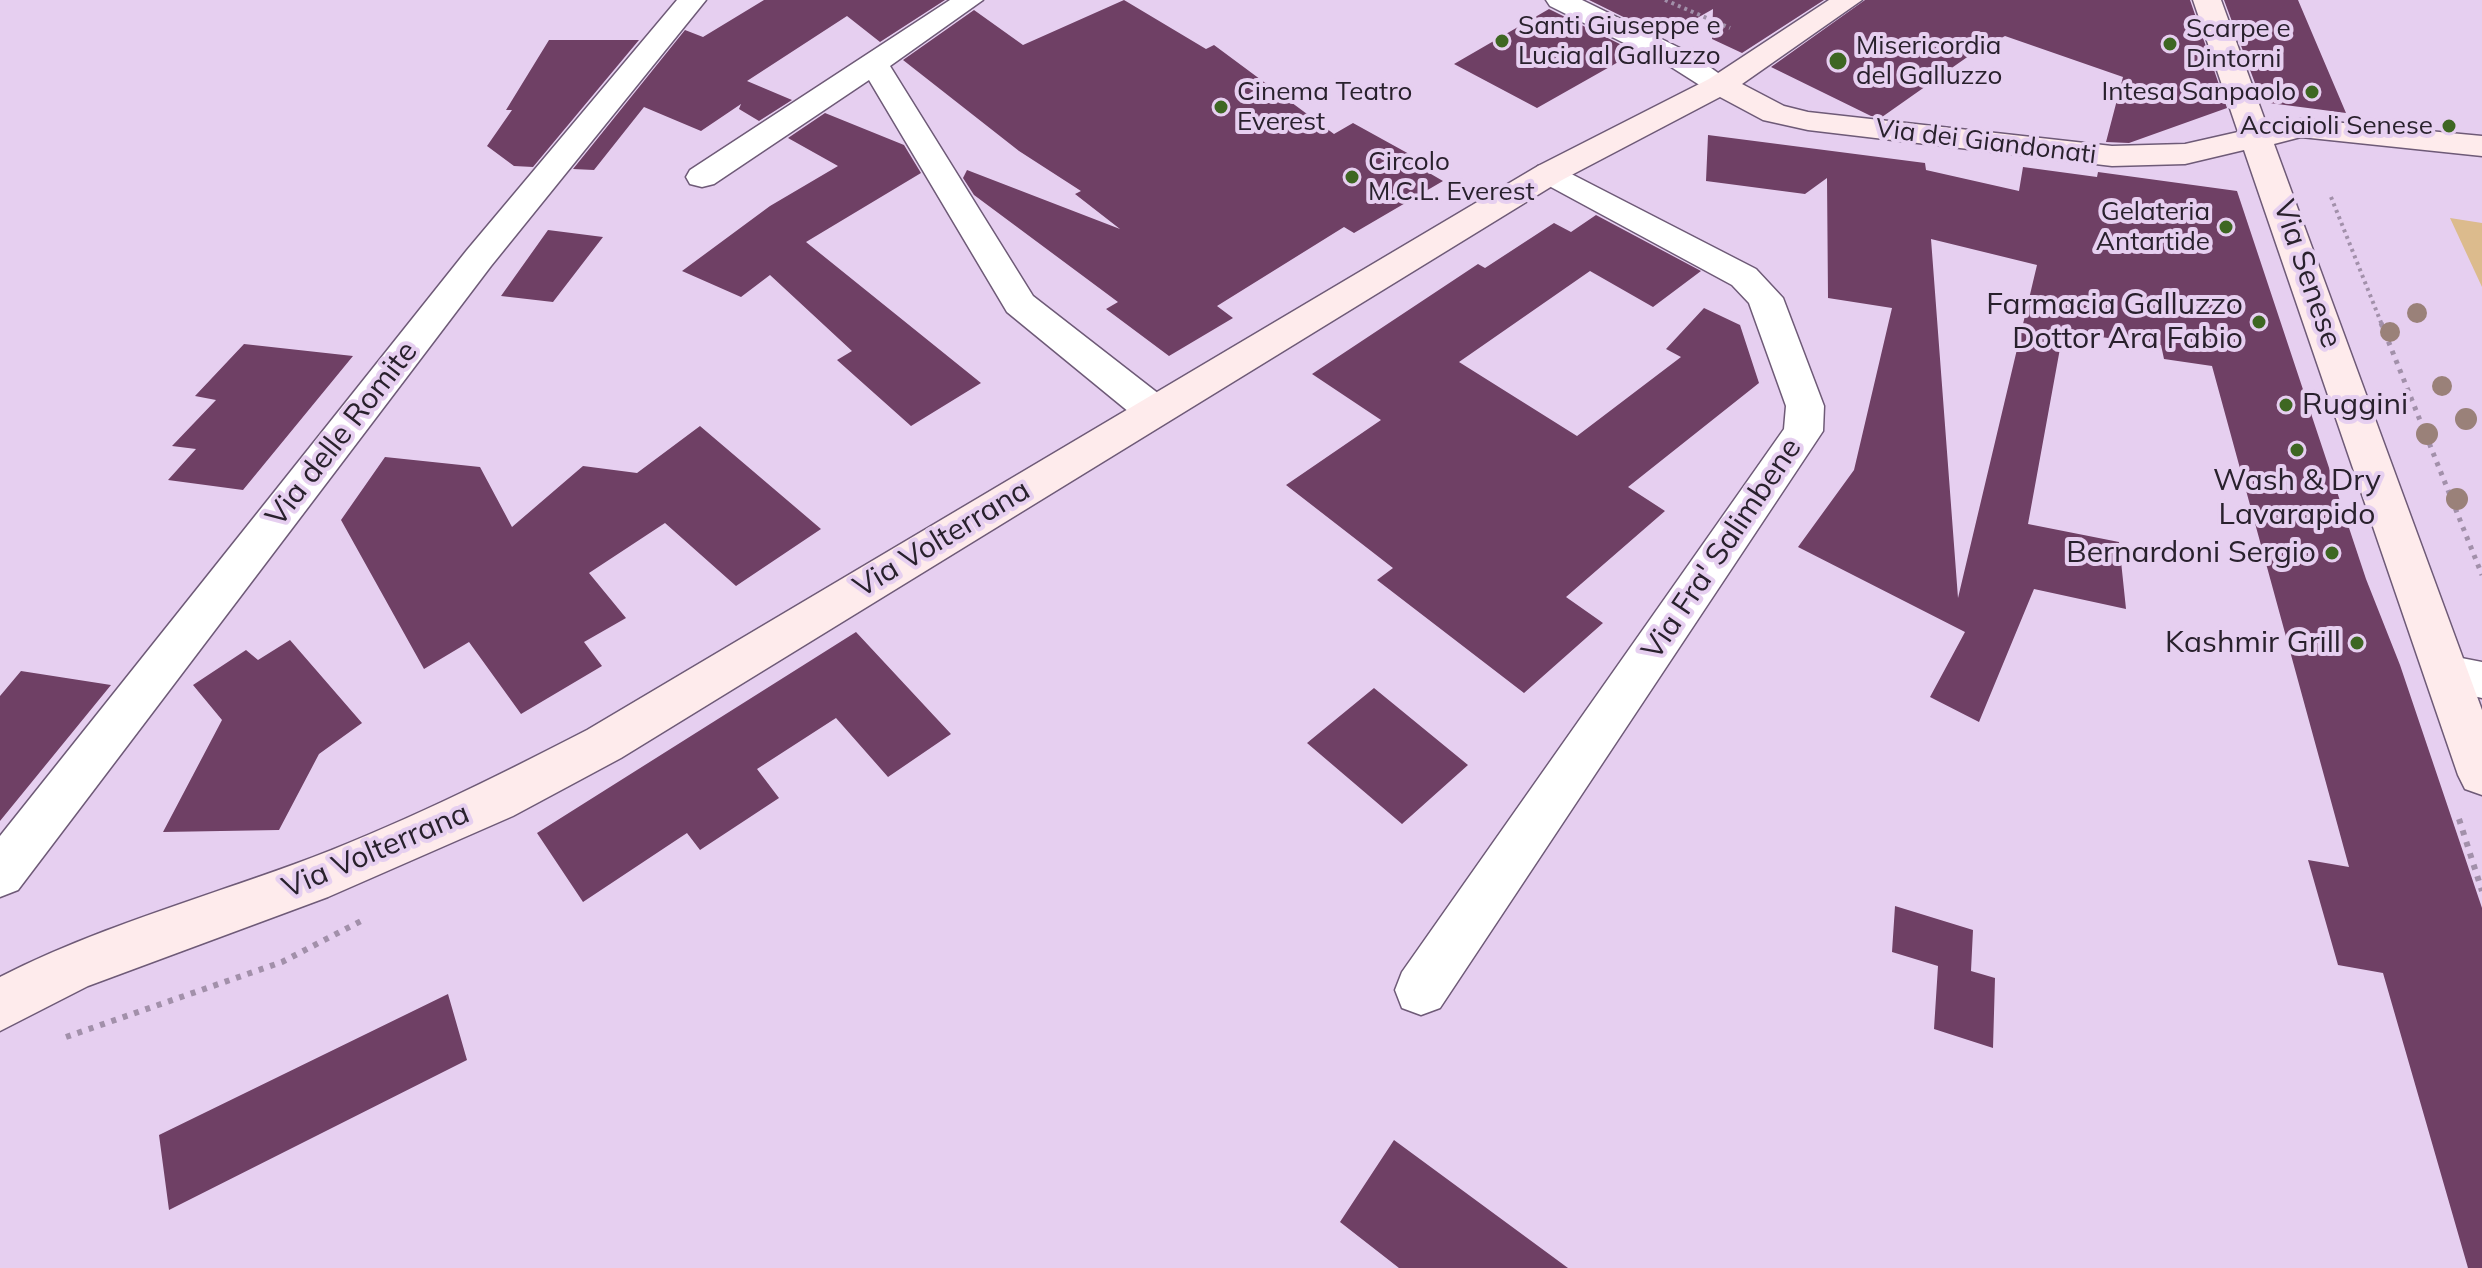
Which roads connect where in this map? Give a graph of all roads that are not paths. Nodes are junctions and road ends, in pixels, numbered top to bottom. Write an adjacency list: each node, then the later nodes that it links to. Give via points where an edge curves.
1 (692, 0): 15 (street, Via delle Romite, via 479,258)
2 (969, 0): 6 (street)
3 (1848, 0): 7 (main road, Via Volterrana)
4 (2207, 0): 8 (main road, Via Senese)
5 (1567, 1): 7 (street)
6 (874, 64): 11 (street); 12 (street, via 1020,304)
7 (1720, 85): 8 (main road, Via dei Giandonati, via 1774,113 1808,121 2112,156 2185,154); 10 (main road, Via Volterrana)
8 (2259, 137): 9 (main road, Via dei Giandonati, via 2321,128); 13 (main road, Via Senese)
9 (2482, 146)
10 (1550, 173): 12 (main road, Via Volterrana); 18 (street, Via Fra' Salimbene, via 1744,277 1765,298 1805,406 1803,431)
11 (702, 177)
12 (1154, 411): 16 (main road, Via Volterrana, via 604,744 496,801 310,881)
13 (2464, 676): 14 (main road, Via Senese)
14 (2482, 775)
15 (0, 874)
16 (72, 967): 17 (main road); 19 (main road, Via Volterrana)
17 (0, 986)
18 (1421, 990)
19 (0, 1005)

